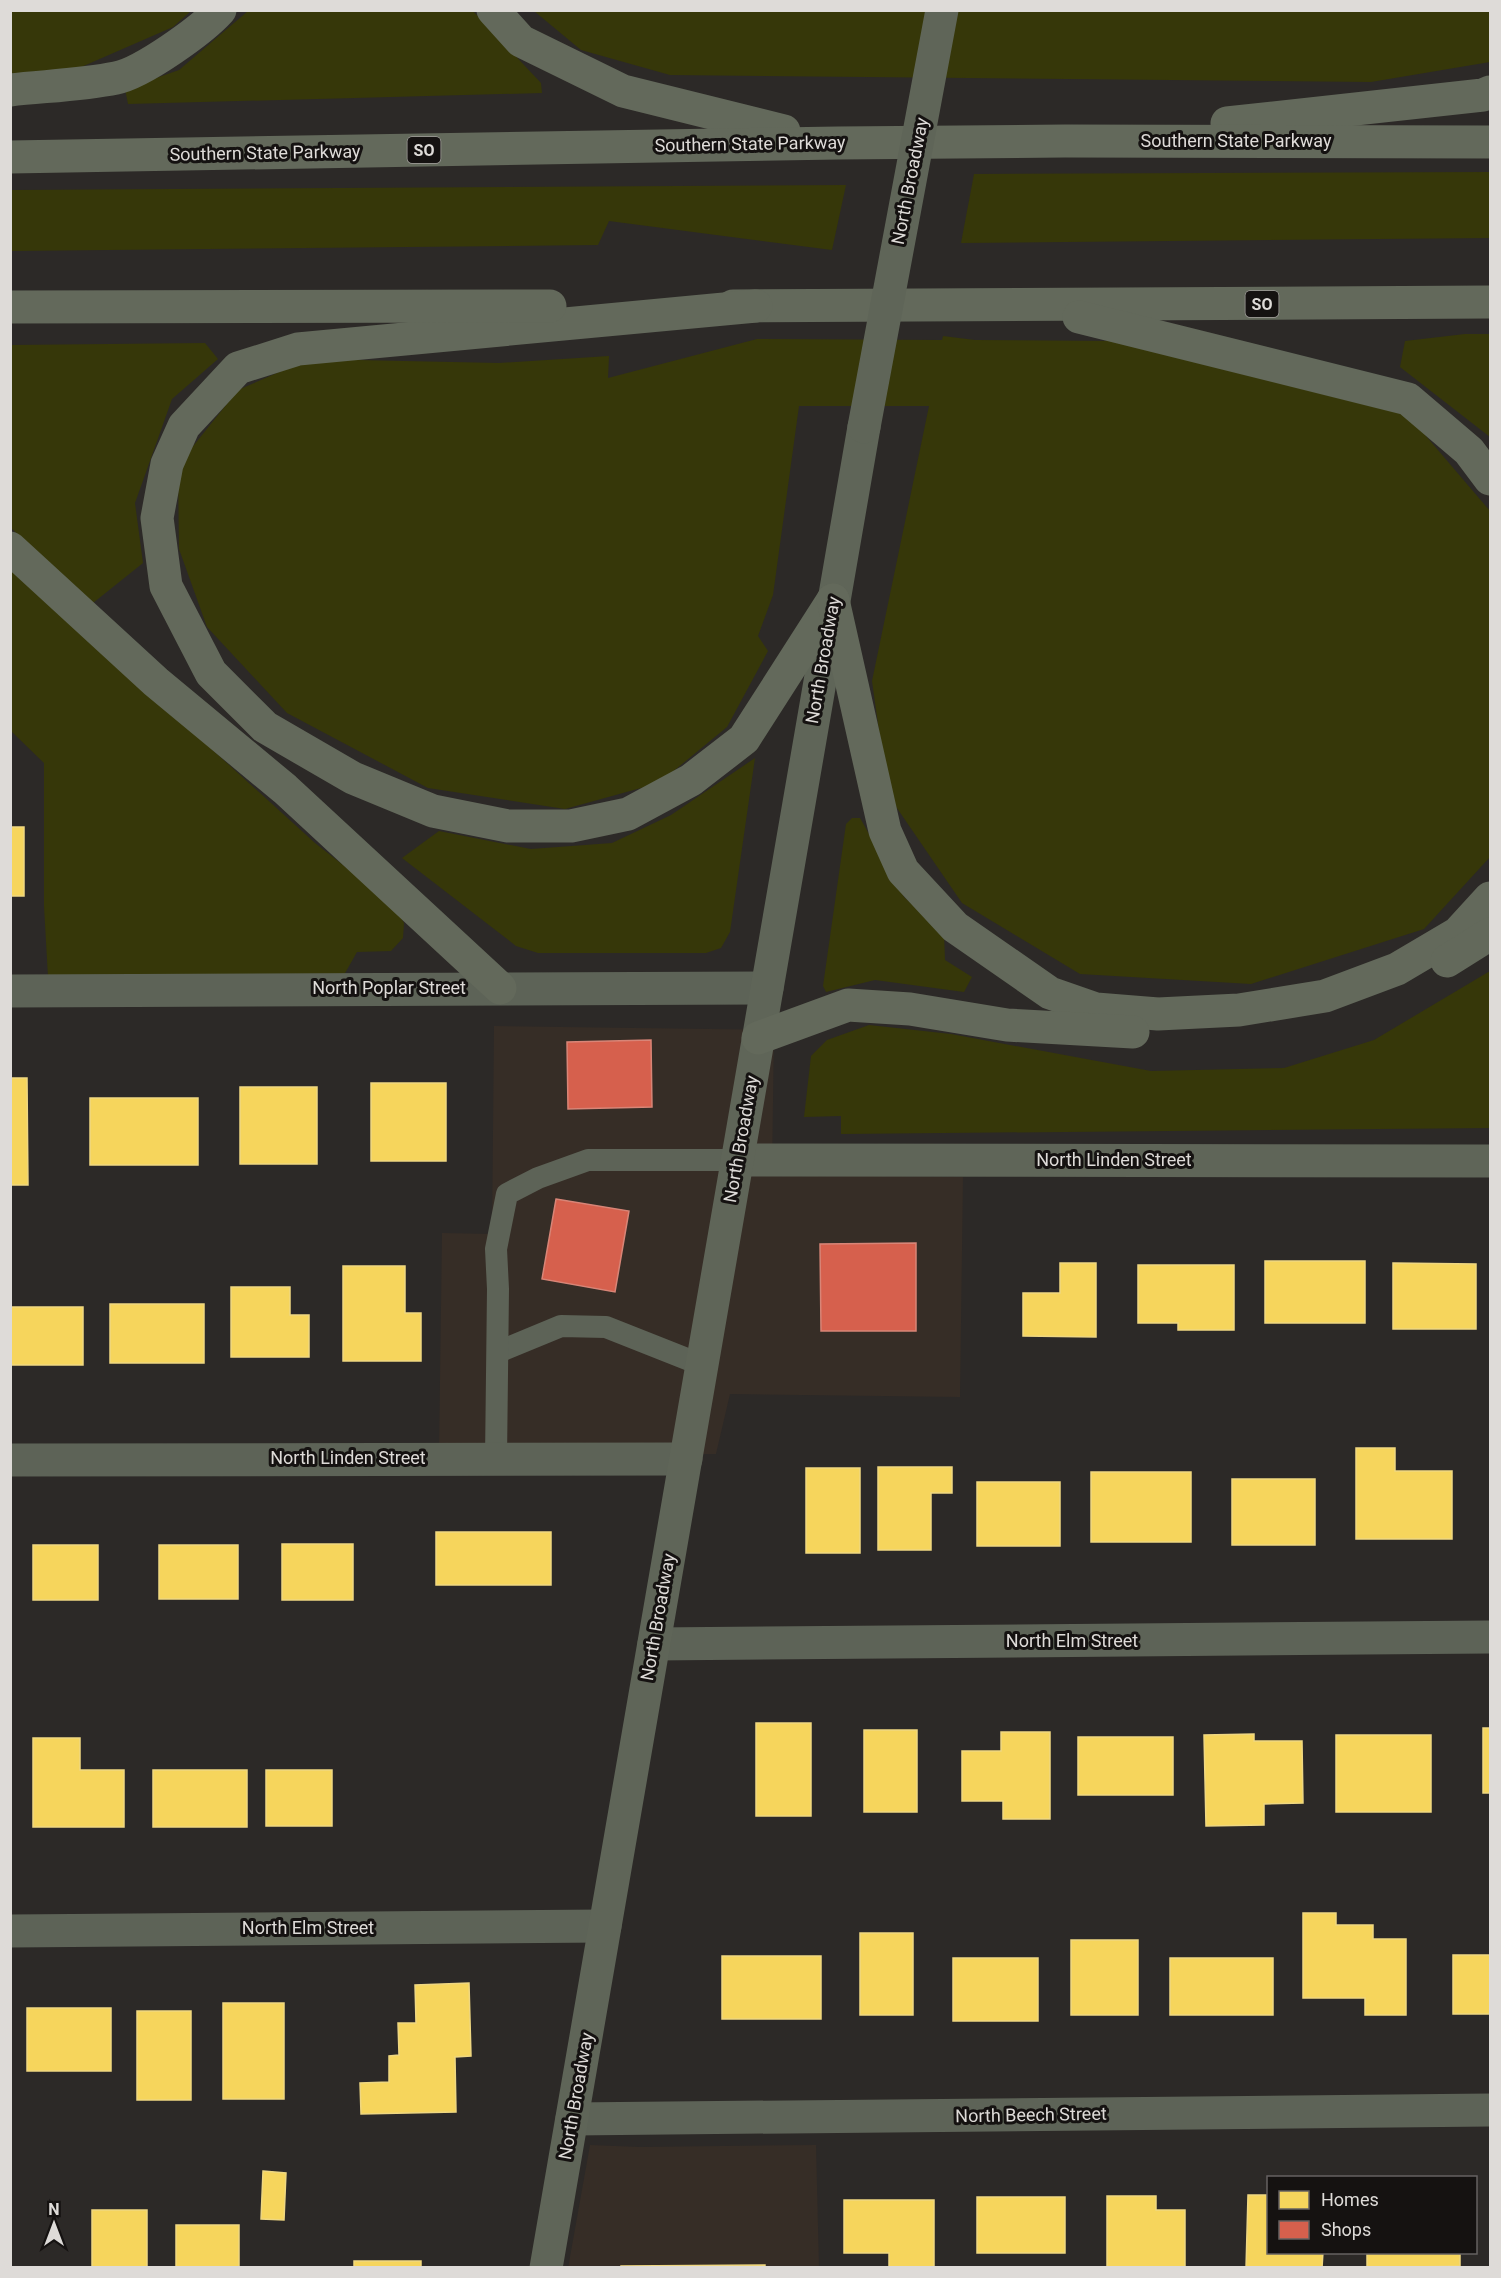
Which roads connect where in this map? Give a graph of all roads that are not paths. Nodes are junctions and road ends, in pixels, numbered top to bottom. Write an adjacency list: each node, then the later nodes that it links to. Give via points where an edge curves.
1 (220, 10): 4 (highway, via 156,59 119,78)
2 (493, 10): 8 (highway, via 521,41 623,91)
3 (942, 10): 16 (main road, North Broadway, bridge)
4 (10, 90)
5 (1491, 92): 6 (highway)
6 (1065, 141): 7 (highway, Southern State Parkway / SO); 8 (highway, Southern State Parkway / SO)
7 (1491, 142)
8 (838, 143): 9 (highway, Southern State Parkway / SO)
9 (10, 157)
10 (1491, 302): 12 (highway, SO)
11 (756, 306): 12 (highway, SO); 13 (highway, SO); 16 (highway, via 298,349 238,368 184,426 167,464 157,518 166,586 211,673 265,727 353,778 433,811 508,826 571,826 628,814 691,780 744,739)
12 (1034, 306): 14 (highway, via 1408,399 1469,451)
13 (10, 308)
14 (1491, 479)
15 (10, 548): 19 (highway, via 156,682 285,789)
16 (834, 600): 17 (highway, via 885,831 903,870 955,927 1050,993 1096,1009 1158,1014 1239,1010 1325,996 1397,969 1458,933); 20 (main road, North Broadway)
17 (1491, 898)
18 (1491, 934): 22 (highway, via 1413,982 1346,1010 1278,1027 1210,1034 1086,1031 848,1005)
19 (500, 988): 20 (street, North Poplar Street); 21 (street, North Poplar Street)
20 (767, 988): 22 (main road, North Broadway)
21 (10, 992)
22 (758, 1038): 23 (main road, North Broadway)
23 (737, 1160): 24 (main road, North Linden Street); 25 (lane, via 588,1160 507,1194 496,1249); 26 (main road, North Broadway)
24 (1491, 1161)
25 (498, 1353): 26 (lane, via 561,1326 606,1327); 27 (lane)
26 (702, 1365): 28 (main road, North Broadway)
27 (496, 1459): 28 (street, North Linden Street); 29 (street, North Linden Street)
28 (686, 1459): 31 (main road, North Broadway)
29 (10, 1460)
30 (1491, 1637): 31 (street, North Elm Street)
31 (654, 1644): 32 (main road, North Broadway)
32 (605, 1926): 33 (street, North Elm Street); 35 (main road, North Broadway)
33 (10, 1931)
34 (1491, 2110): 35 (street, North Beech Street)
35 (572, 2119): 36 (main road, North Broadway)
36 (546, 2268)

